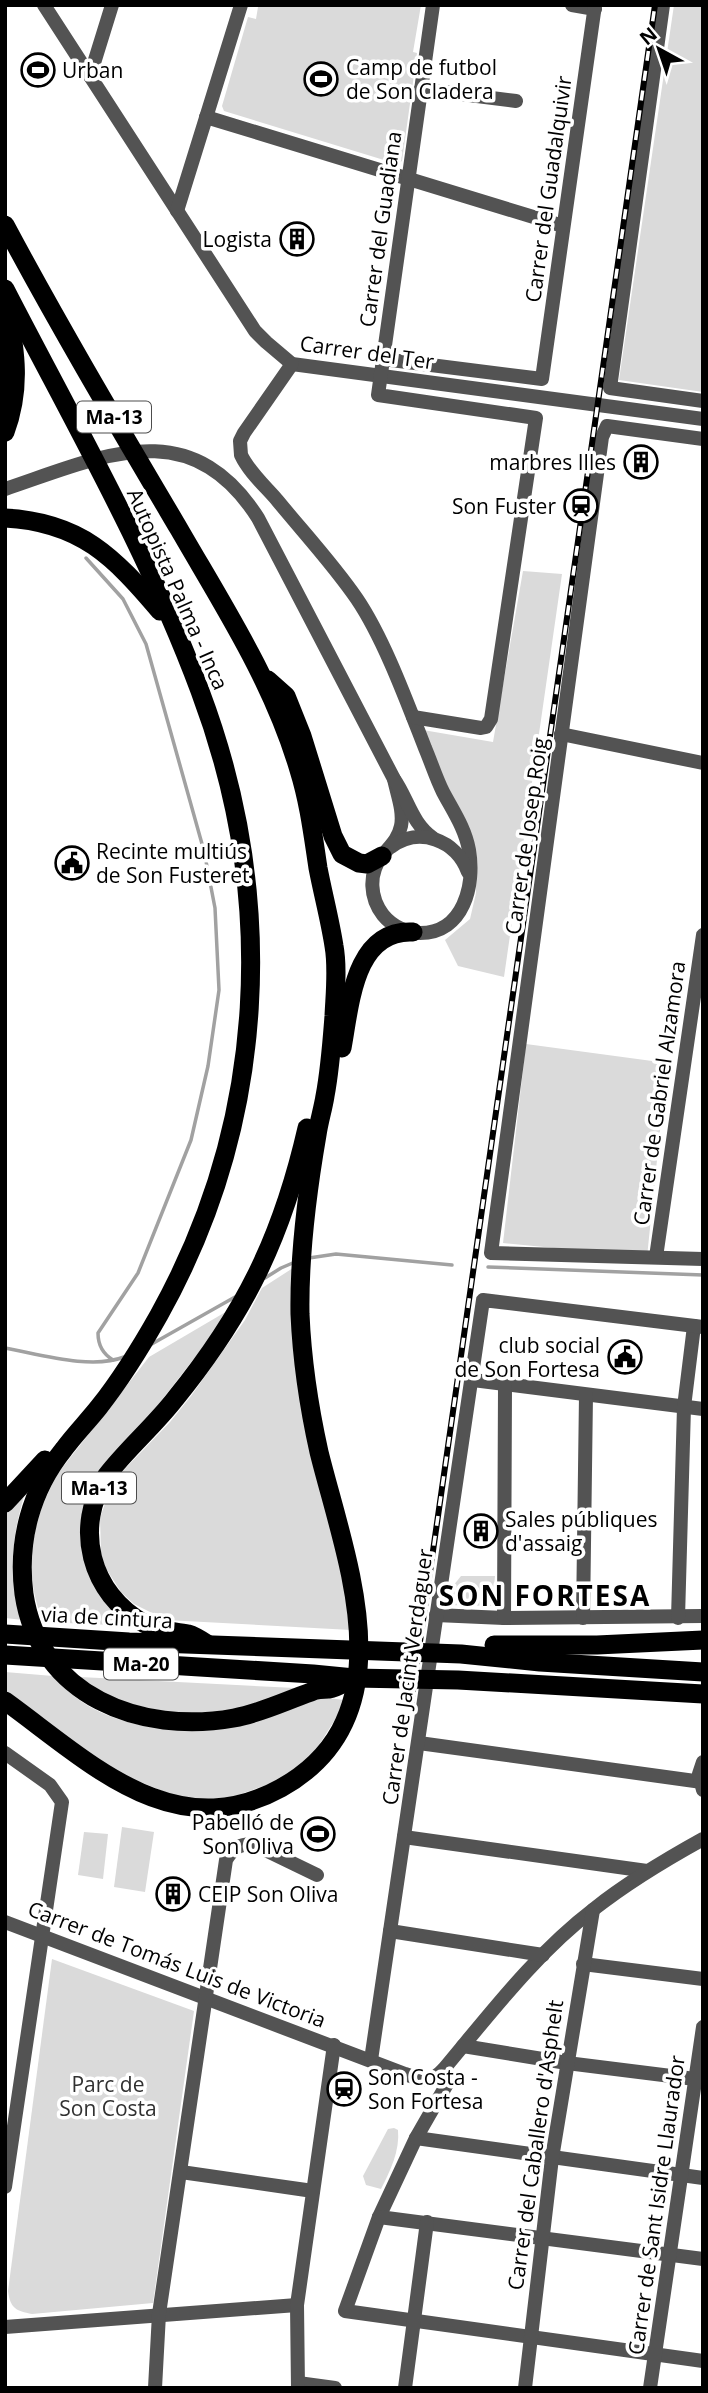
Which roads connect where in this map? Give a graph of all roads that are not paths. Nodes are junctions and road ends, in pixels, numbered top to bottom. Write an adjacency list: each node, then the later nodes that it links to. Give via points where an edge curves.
1 (44, 5): 8 (street, Carrer del Ter)
2 (112, 5): 8 (street)
3 (241, 5): 11 (street)
4 (433, 5): 9 (street, Carrer del Guadiana)
5 (572, 5): 7 (street)
6 (663, 5): 22 (street, via 610,388)
7 (595, 7): 15 (street, Carrer del Guadalquivir)
8 (90, 76): 13 (street, Carrer del Ter)
9 (421, 89): 10 (street); 12 (street, Carrer del Guadiana)
10 (516, 101)
11 (206, 117): 12 (street); 13 (street)
12 (409, 178): 15 (street); 18 (street, Carrer del Guadiana)
13 (177, 211): 19 (street, Carrer del Ter, via 256,331)
14 (5, 225): 29 (highway, Autopista Palma - Inca / Ma-13)
15 (563, 226): 21 (street, Carrer del Guadalquivir)
16 (5, 289): 28 (highway, Autopista Palma - Inca / Ma-13)
17 (5, 300): 24 (highway, via 17,368)
18 (383, 359): 20 (street, Carrer del Guadiana); 21 (street, Carrer del Ter)
19 (292, 364): 20 (street, Carrer del Ter); 30 (street, via 244,433 240,455 356,598)
20 (380, 376): 23 (street, Carrer del Ter); 30 (street, Carrer del Guadiana, via 378,395 536,418 491,719 481,728)
21 (542, 379)
22 (703, 401)
23 (703, 419)
24 (5, 432)
25 (703, 439): 31 (street, Carrer de Josep Roig, via 607,426)
26 (5, 489): 33 (street, via 131,452 163,451 210,467 245,499 258,518)
27 (5, 518): 28 (highway, via 43,523 93,543 123,569)
28 (174, 627): 45 (highway, Autopista Palma - Inca / Ma-13, via 224,765 241,837 252,944 251,995 247,1050 225,1156 189,1257)
29 (263, 675): 36 (highway, via 286,696 342,854 367,864); 38 (highway, Autopista Palma - Inca / Ma-13, via 299,769)
30 (413, 717): 34 (street)
31 (561, 734): 32 (street); 42 (street, Carrer de Josep Roig, via 491,1252)
32 (703, 763)
33 (394, 779): 35 (street, via 417,823); 36 (street, via 402,820)
34 (443, 793): 35 (street, via 450,827 444,837); 37 (street, via 465,835)
35 (434, 839): 36 (street, via 412,837); 37 (street, via 461,858)
36 (386, 852): 39 (street, via 372,882 377,905 391,923)
37 (469, 878): 39 (street, via 467,899 457,916 440,929)
38 (328, 921): 41 (highway, via 335,950 334,1012 326,1095); 59 (highway, Ma-13, via 316,1089 293,1181 264,1261 238,1312 173,1402 107,1475 94,1500 89,1525 96,1570 119,1604 148,1626 191,1635)
39 (413, 932): 41 (highway, via 389,935 368,954 352,993 331,1107)
40 (703, 935): 42 (street, Carrer de Gabriel Alzamora)
41 (317, 1132): 65 (highway, via 302,1247 301,1333 321,1461 351,1567 359,1620 352,1700 336,1736 297,1779 263,1797 225,1807 186,1807 148,1797 113,1780)
42 (656, 1257): 43 (street)
43 (703, 1259)
44 (698, 1327): 46 (street, Carrer de Jacint Verdaguer, via 483,1300); 49 (street)
45 (128, 1365): 51 (highway, Ma-13); 63 (highway, via 41,1483 24,1535 27,1609 43,1644 67,1676 99,1702 149,1718 212,1720 250,1714 319,1689 333,1689)
46 (473, 1380): 47 (street); 52 (street, Carrer de Jacint Verdaguer)
47 (505, 1386): 48 (street); 54 (street)
48 (586, 1395): 49 (street); 55 (street)
49 (684, 1407): 50 (street); 56 (street)
50 (703, 1409)
51 (5, 1503)
52 (436, 1615): 54 (street); 66 (street, Carrer de Jacint Verdaguer)
53 (703, 1616): 56 (street)
54 (505, 1618): 55 (street)
55 (583, 1618): 56 (street)
56 (678, 1618)
57 (5, 1634): 59 (highway, via de cintura / Ma-20)
58 (703, 1640): 60 (highway, via 487,1645)
59 (207, 1644): 60 (highway, Ma-20)
60 (461, 1654): 62 (highway, Ma-20)
61 (5, 1656): 63 (highway, Ma-20)
62 (703, 1672)
63 (354, 1678): 64 (highway, Ma-20)
64 (703, 1694)
65 (5, 1702)
66 (419, 1743): 69 (street); 70 (street, Carrer de Jacint Verdaguer)
67 (5, 1752): 77 (street, via 50,1785 62,1802)
68 (703, 1762): 69 (street)
69 (701, 1785)
70 (404, 1837): 72 (street); 76 (street, Carrer de Jacint Verdaguer)
71 (703, 1839): 72 (street)
72 (647, 1871): 74 (street)
73 (317, 1875): 81 (street, via 253,1844 233,1849 226,1860)
74 (593, 1910): 78 (street); 79 (street, Carrer del Caballero d'Asphelt)
75 (5, 1922): 77 (street, Carrer de Tomás Luis de Victoria)
76 (390, 1931): 78 (street); 85 (street, Carrer de Jacint Verdaguer)
77 (42, 1936): 81 (street, Carrer de Tomás Luis de Victoria); 89 (street)
78 (543, 1955): 84 (street)
79 (583, 1964): 80 (street); 86 (street, Carrer del Caballero d'Asphelt)
80 (703, 1979)
81 (207, 1997): 83 (street, Carrer de Tomás Luis de Victoria); 92 (street)
82 (703, 2027): 88 (street, Carrer de Sant Isidre Llaurador)
83 (334, 2045): 85 (street, Carrer de Tomás Luis de Victoria); 96 (street)
84 (463, 2046): 86 (street); 87 (street)
85 (371, 2060): 87 (street, Carrer de Tomás Luis de Victoria, via 424,2080 434,2079)
86 (567, 2063): 88 (street); 91 (street, Carrer del Caballero d'Asphelt)
87 (443, 2070): 90 (street, via 447,2084)
88 (695, 2079): 93 (street, Carrer de Sant Isidre Llaurador)
89 (11, 2111): 95 (street)
90 (416, 2138): 91 (street); 97 (street)
91 (552, 2158): 93 (street); 99 (street, Carrer del Caballero d'Asphelt)
92 (181, 2172): 96 (street); 103 (street)
93 (681, 2175): 94 (street); 100 (street, Carrer de Sant Isidre Llaurador)
94 (703, 2178)
95 (5, 2187)
96 (313, 2191): 102 (street)
97 (379, 2217): 98 (street); 104 (street, via 345,2311)
98 (427, 2222): 99 (street); 104 (street)
99 (541, 2240): 100 (street); 106 (street, Carrer del Caballero d'Asphelt)
100 (670, 2255): 101 (street); 107 (street, Carrer de Sant Isidre Llaurador)
101 (703, 2259)
102 (297, 2305): 103 (street); 109 (street)
103 (159, 2314): 105 (street); 110 (street)
104 (414, 2321): 106 (street); 112 (street)
105 (5, 2327)
106 (530, 2336): 107 (street); 113 (street, Carrer del Caballero d'Asphelt)
107 (655, 2354): 108 (street); 114 (street, Carrer de Sant Isidre Llaurador)
108 (703, 2361)
109 (298, 2385): 111 (street)
110 (155, 2388)
111 (334, 2388)
112 (405, 2388)
113 (525, 2388)
114 (650, 2388)

